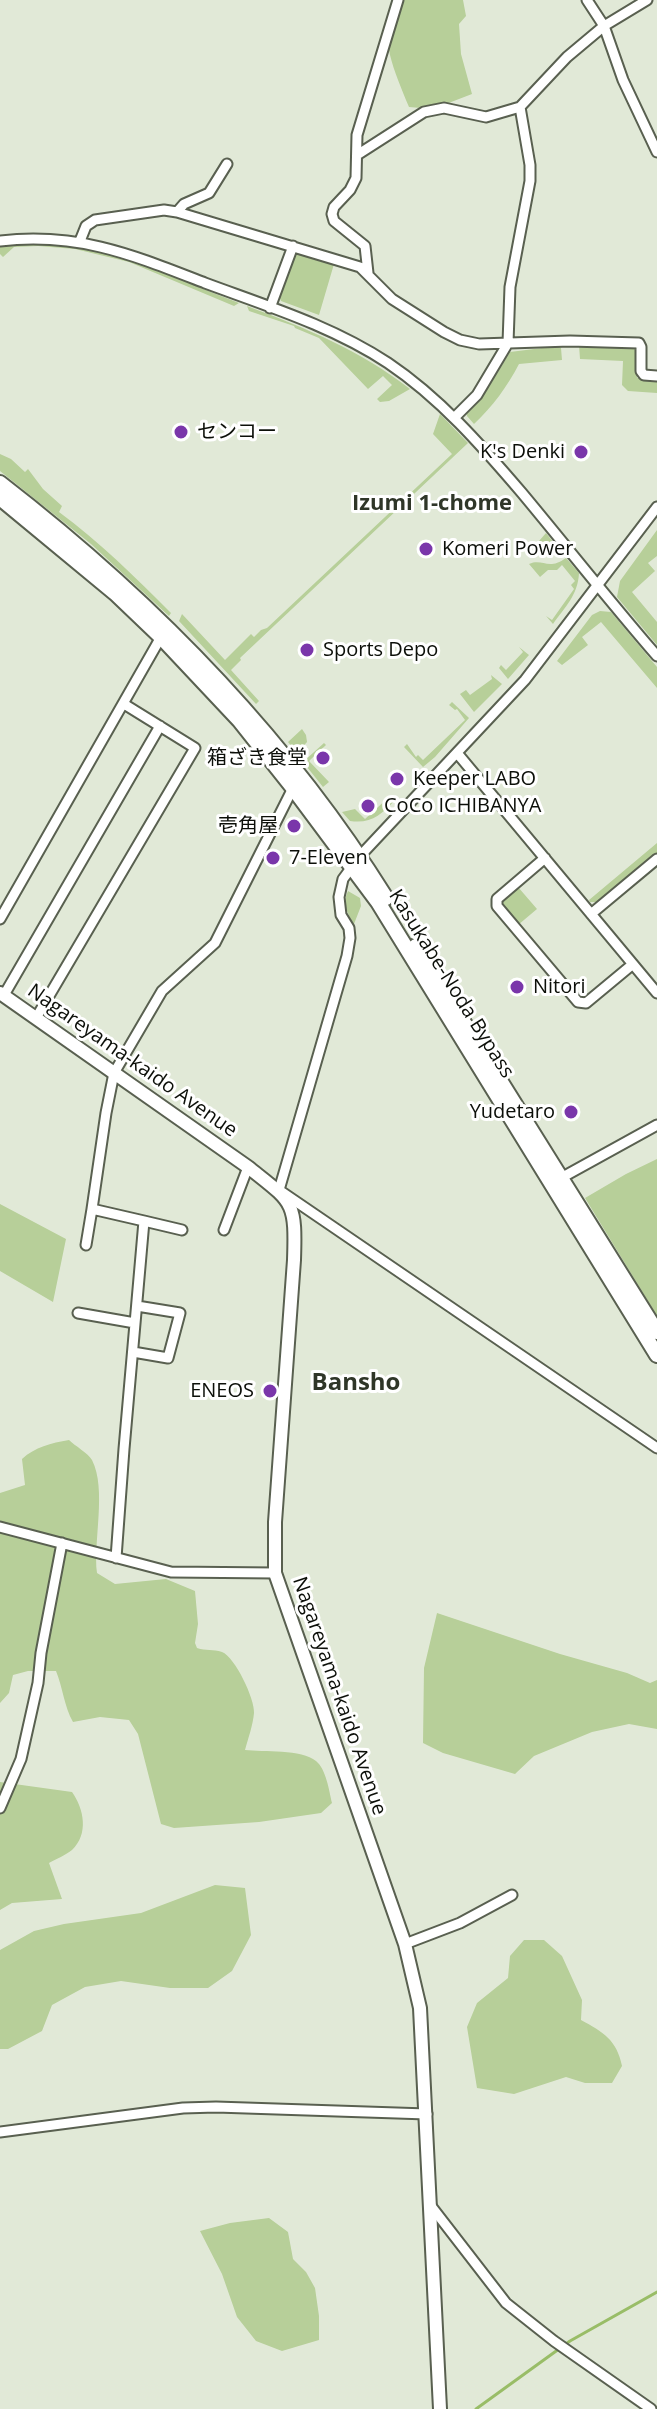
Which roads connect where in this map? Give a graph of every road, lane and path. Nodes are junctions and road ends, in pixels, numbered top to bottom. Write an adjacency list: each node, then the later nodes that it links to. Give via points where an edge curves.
1 (398, 0): 7 (street, via 357,135)
2 (587, 0): 4 (street)
3 (647, 0): 4 (street)
4 (604, 26): 5 (street); 6 (street)
5 (520, 107): 7 (street, via 486,117 444,108 424,112); 15 (street, via 530,181 510,287)
6 (657, 152)
7 (357, 155): 13 (street, via 356,178 332,214 365,246)
8 (227, 164): 9 (street, via 209,193)
9 (177, 212): 11 (street, via 95,220); 12 (street)
10 (0, 241): 11 (street)
11 (80, 241): 14 (street, via 125,252)
12 (293, 246): 13 (street); 14 (street)
13 (368, 273): 15 (street, via 392,299 460,340)
14 (270, 308): 17 (street, via 378,356)
15 (508, 343): 16 (street, via 639,343 641,371); 17 (street, via 477,395)
16 (657, 376)
17 (454, 418): 21 (street)
18 (0, 483): 30 (highway, Kasukabe-Noda Bypass, via 169,630 265,733)
19 (0, 498): 22 (highway, Kasukabe-Noda Bypass)
20 (657, 507): 21 (street)
21 (598, 584): 23 (street); 26 (street, via 541,660)
22 (161, 637): 24 (street); 27 (highway, Kasukabe-Noda Bypass, via 239,720)
23 (657, 656)
24 (124, 704): 25 (street); 32 (street)
25 (160, 726): 35 (street); 36 (street, via 195,748)
26 (457, 753): 28 (street); 30 (street)
27 (293, 788): 30 (highway, Kasukabe-Noda Bypass); 37 (street, via 215,943 162,991)
28 (545, 858): 31 (street); 33 (street, via 497,899 515,928 582,1004)
29 (657, 859): 31 (street)
30 (356, 861): 40 (highway, Kasukabe-Noda Bypass); 41 (street, via 343,879 339,897 349,928 347,956); 52 (highway, Kasukabe-Noda Bypass)
31 (591, 914): 33 (street)
32 (0, 919)
33 (633, 964): 34 (street)
34 (657, 993)
35 (2, 994): 36 (main road, Nagareyama-kaido Avenue)
36 (36, 1018): 37 (main road, Nagareyama-kaido Avenue)
37 (114, 1073): 39 (main road, Nagareyama-kaido Avenue); 42 (street)
38 (657, 1125): 40 (street)
39 (248, 1167): 41 (main road, Nagareyama-kaido Avenue); 45 (street)
40 (561, 1178): 50 (highway, Kasukabe-Noda Bypass)
41 (279, 1190): 53 (street); 57 (main road, Nagareyama-kaido Avenue, via 290,1203 295,1236)
42 (92, 1209): 43 (street); 46 (street)
43 (144, 1221): 44 (street); 47 (street)
44 (182, 1230)
45 (224, 1230)
46 (86, 1245)
47 (137, 1306): 49 (street); 51 (street, via 180,1313 168,1358)
48 (78, 1313): 49 (street)
49 (135, 1323): 51 (street)
50 (657, 1332)
51 (133, 1352): 56 (street)
52 (657, 1355)
53 (657, 1448)
54 (0, 1527): 55 (street)
55 (62, 1543): 56 (street); 58 (street, via 21,1759)
56 (116, 1558): 57 (street, via 171,1572)
57 (275, 1573): 60 (main road, Nagareyama-kaido Avenue)
58 (0, 1808)
59 (512, 1895): 60 (street)
60 (405, 1944): 61 (main road, Nagareyama-kaido Avenue, via 420,2008)
61 (427, 2114): 62 (street, via 205,2107); 63 (main road, Nagareyama-kaido Avenue)
62 (0, 2132)
63 (431, 2206): 64 (main road, Nagareyama-kaido Avenue); 65 (street, via 506,2303)
64 (440, 2409)
65 (651, 2409)

